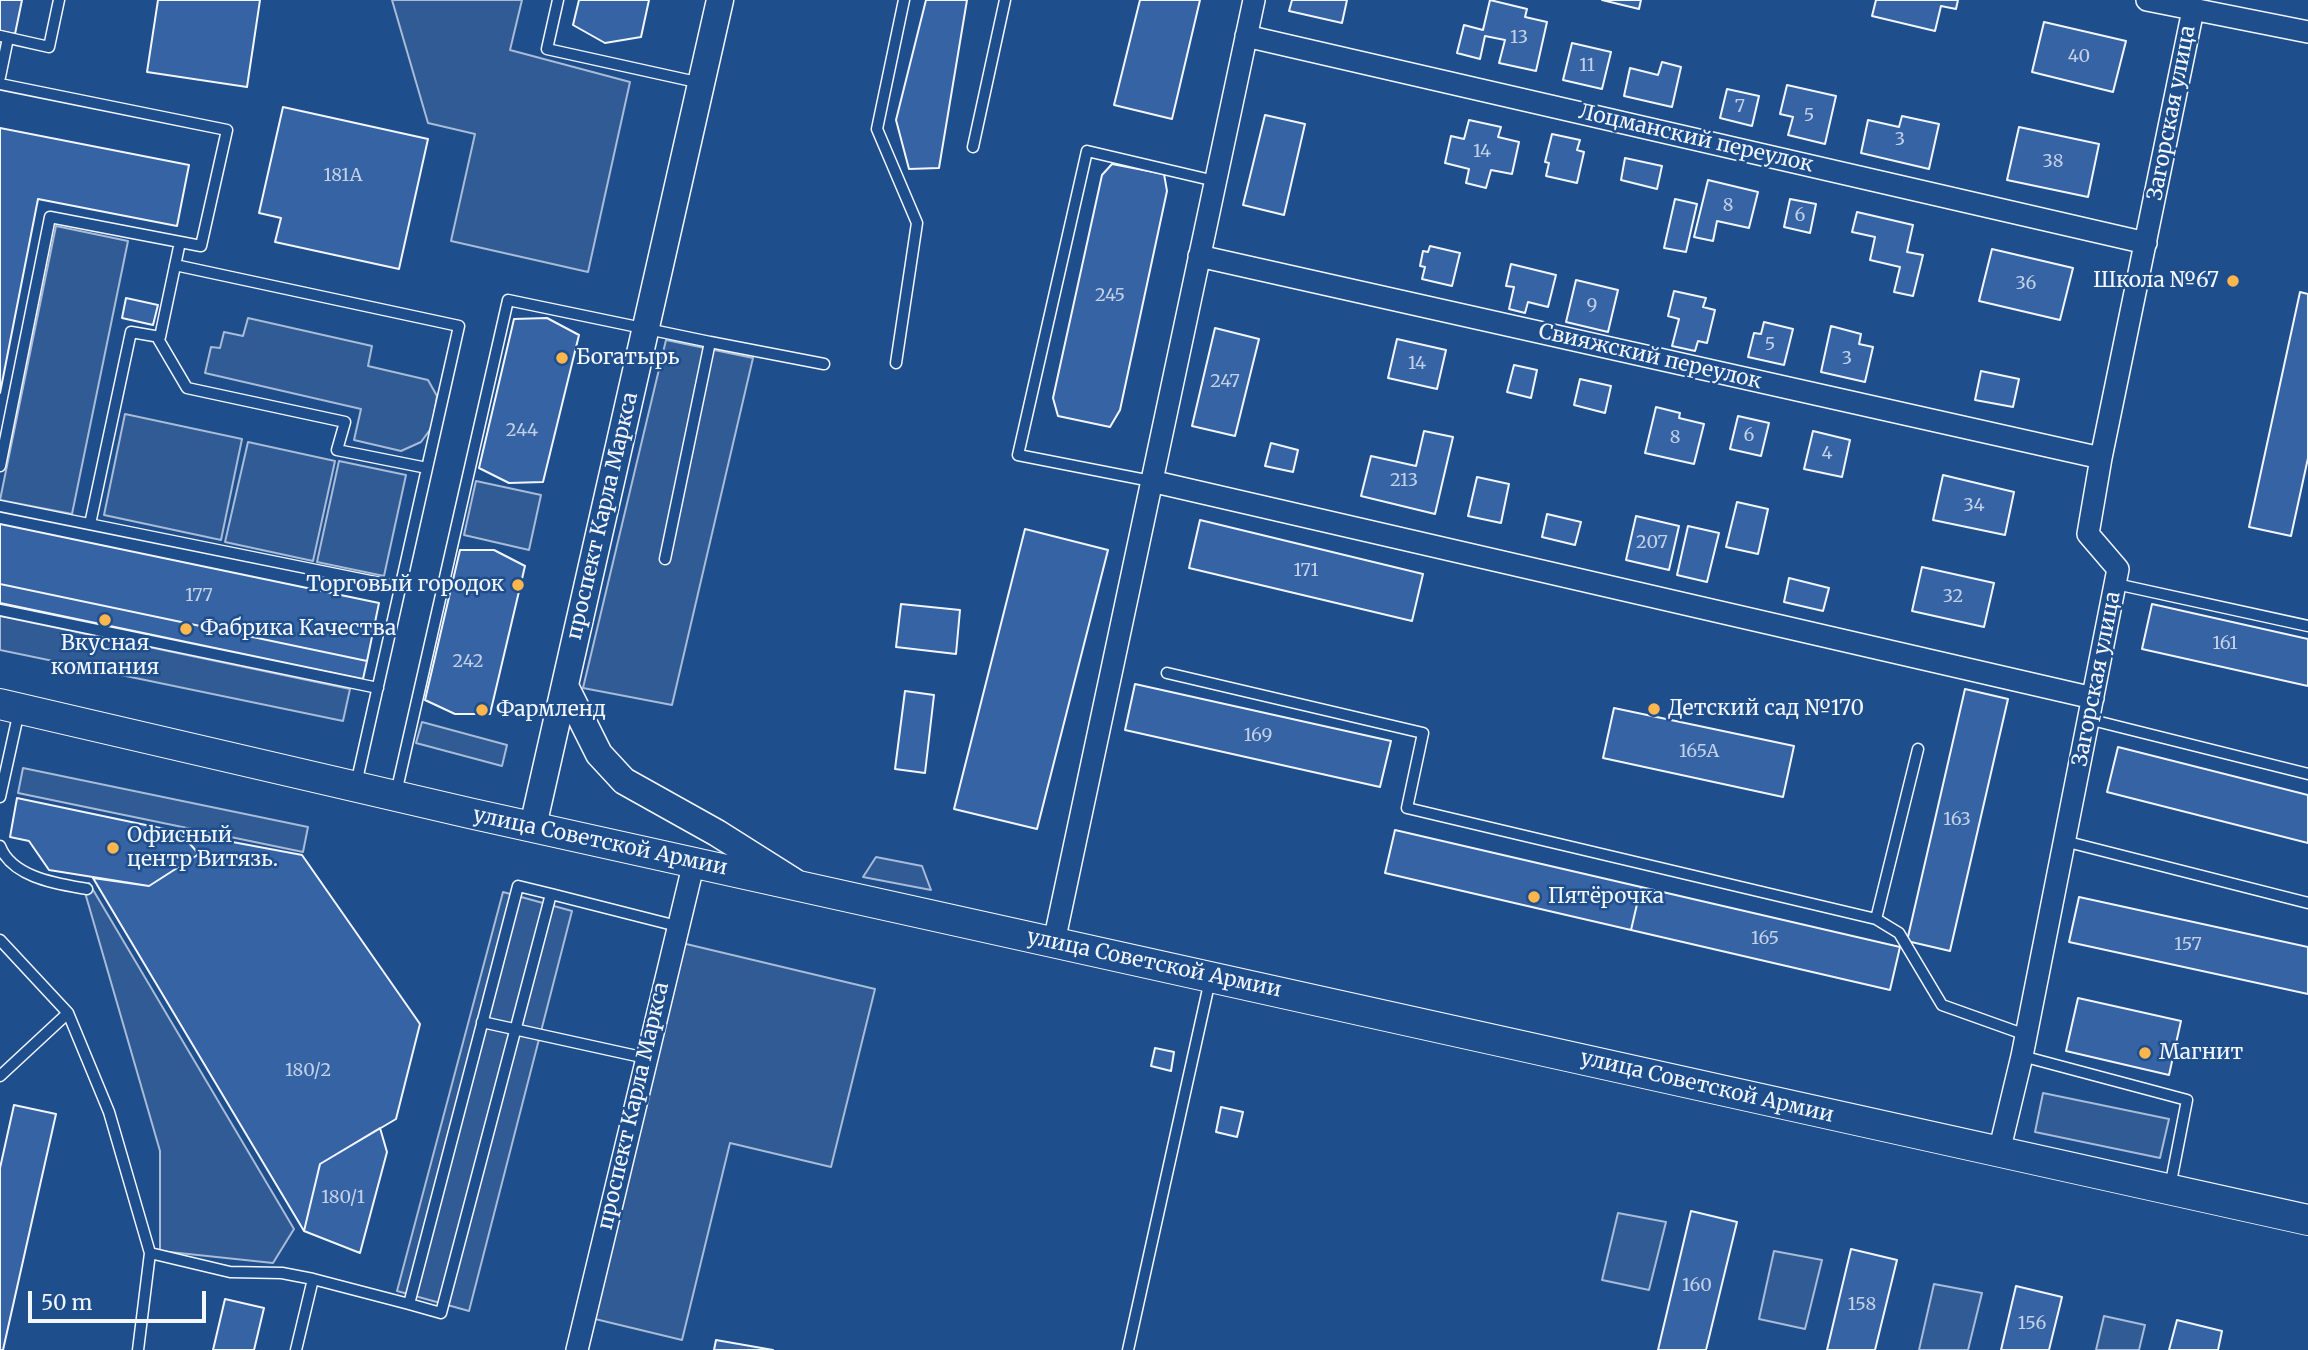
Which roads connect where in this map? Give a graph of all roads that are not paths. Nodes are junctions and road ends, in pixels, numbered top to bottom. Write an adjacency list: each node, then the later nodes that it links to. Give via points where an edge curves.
1 (59, 0): 11 (lane, via 49,47)
2 (558, 0): 13 (lane, via 547,49)
3 (720, 0): 13 (street, проспект Карла Маркса)
4 (904, 0): 24 (lane, via 877,129 917,223)
5 (1005, 0): 15 (lane)
6 (1254, 0): 10 (street)
7 (2147, 0): 8 (street)
8 (2193, 10): 9 (street); 18 (street, Загорская улица)
9 (2308, 33)
10 (1246, 36): 16 (street); 18 (street, Лоцманский переулок)
11 (4, 37): 12 (lane)
12 (0, 77)
13 (701, 83): 21 (street, проспект Карла Маркса)
14 (0, 84): 17 (lane, via 227,130 201,246)
15 (973, 147)
16 (1215, 181): 19 (street); 29 (lane, via 1087,151 1018,455)
17 (180, 243): 20 (lane); 27 (lane, via 50,217)
18 (2146, 243): 26 (street, Загорская улица)
19 (1199, 256): 26 (street, Свияжский переулок); 29 (street)
20 (176, 265): 22 (lane); 28 (lane, via 459,326)
21 (645, 330): 23 (lane); 38 (street, проспект Карла Маркса); 46 (lane, via 508,300)
22 (157, 337): 28 (lane, via 187,388 345,422 337,450); 31 (lane, via 131,332)
23 (710, 342): 25 (lane); 32 (lane)
24 (896, 363)
25 (824, 364)
26 (2101, 458): 33 (street, Загорская улица, via 2088,534 2118,569)
27 (0, 466)
28 (426, 471): 34 (lane)
29 (1151, 481): 40 (street); 59 (street)
30 (0, 506): 31 (lane)
31 (90, 524): 34 (lane)
32 (664, 559)
33 (2116, 584): 36 (lane); 40 (street, Загорская улица)
34 (400, 587): 39 (lane)
35 (0, 610): 39 (lane)
36 (2308, 626)
37 (1167, 673): 56 (lane, via 1423,733 1407,808)
38 (565, 686): 48 (street, проспект Карла Маркса); 52 (street, via 599,754 624,780)
39 (378, 688): 45 (lane)
40 (2092, 698): 42 (street, Загорская улица)
41 (10, 706): 45 (main road, улица Советской Армии); 47 (lane)
42 (2088, 719): 44 (lane); 49 (street, Загорская улица)
43 (1918, 748): 56 (lane)
44 (2308, 774)
45 (355, 787): 46 (main road, улица Советской Армии)
46 (396, 796): 48 (main road, улица Советской Армии)
47 (0, 797)
48 (533, 827): 51 (main road, улица Советской Армии)
49 (2064, 841): 55 (lane); 64 (street, Загорская улица)
50 (0, 846): 53 (lane, via 25,873)
51 (694, 862): 52 (main road, улица Советской Армии); 57 (street, проспект Карла Маркса)
52 (800, 886): 59 (main road, улица Советской Армии)
53 (88, 889)
54 (551, 894): 57 (lane); 62 (lane, via 517,886); 63 (lane)
55 (2308, 903)
56 (1876, 919): 64 (lane, via 1899,933 1942,1005)
57 (677, 926): 66 (street, проспект Карла Маркса)
58 (0, 940): 61 (lane)
59 (1054, 942): 60 (main road, улица Советской Армии)
60 (1210, 977): 68 (main road, улица Советской Армии); 77 (lane)
61 (68, 1013): 67 (lane); 71 (lane, via 109,1112)
62 (482, 1022): 63 (lane); 73 (lane)
63 (516, 1029): 66 (lane); 73 (lane, via 441,1313)
64 (2026, 1035): 65 (street, Загорская улица)
65 (2022, 1056): 68 (street, Загорская улица); 69 (lane, via 2187,1100)
66 (646, 1058): 76 (street, проспект Карла Маркса)
67 (0, 1076)
68 (1999, 1152): 69 (main road, улица Советской Армии)
69 (2170, 1190): 70 (main road, улица Советской Армии)
70 (2308, 1220)
71 (150, 1253): 72 (lane, via 230,1272); 74 (lane)
72 (313, 1279): 73 (lane); 75 (lane)
73 (409, 1304)
74 (138, 1350)
75 (296, 1350)
76 (577, 1350)
77 (1128, 1350)

